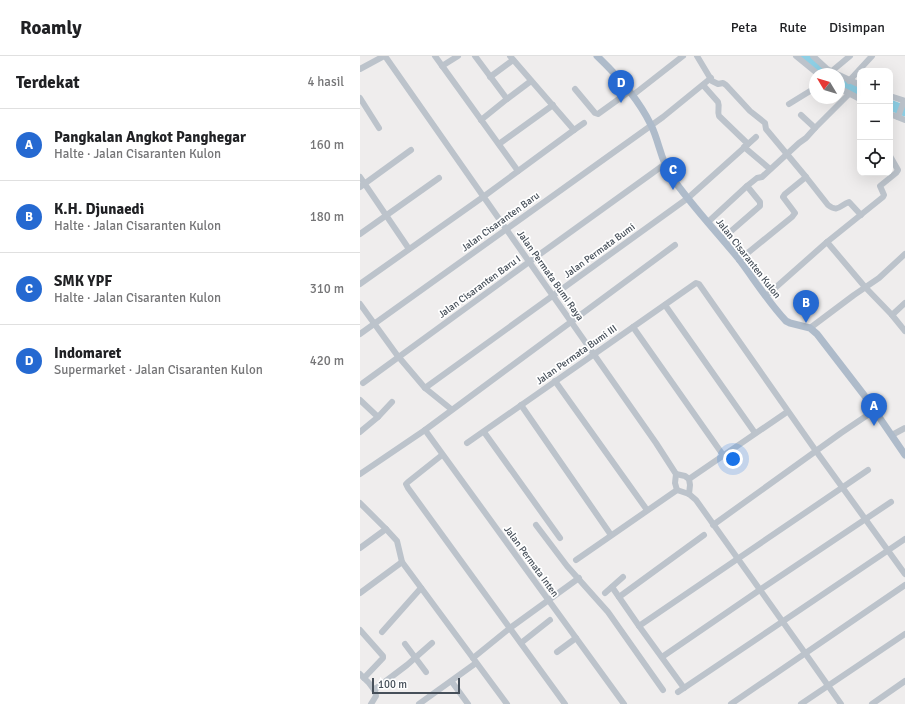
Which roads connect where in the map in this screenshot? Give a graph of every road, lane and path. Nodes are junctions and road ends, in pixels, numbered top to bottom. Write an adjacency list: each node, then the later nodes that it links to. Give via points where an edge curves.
1 (384, 56): 18 (street); 64 (street, Jalan Permata Bumi Raya)
2 (435, 56): 14 (street)
3 (458, 56): 14 (street)
4 (475, 56): 19 (street)
5 (597, 56): 29 (main road, Jalan Cisaranten Kulon)
6 (683, 56): 29 (street)
7 (697, 56): 20 (street)
8 (796, 56): 15 (street)
9 (813, 56): 16 (street)
10 (850, 56): 17 (street)
11 (872, 56): 13 (street)
12 (512, 58): 19 (street); 22 (street)
13 (864, 58): 23 (street)
14 (442, 66): 41 (street)
15 (811, 68)
16 (829, 68)
17 (840, 68)
18 (360, 69)
19 (490, 77): 34 (street)
20 (711, 78): 25 (street, Jalan Cisaranten Baru); 52 (street, via 718,84 726,85 765,123 766,129)
21 (845, 79): 23 (street)
22 (531, 81): 34 (street); 37 (street)
23 (849, 81): 24 (street)
24 (857, 84)
25 (703, 85): 44 (street, Jalan Cisaranten Baru); 50 (street, via 718,102 719,116)
26 (575, 89): 29 (street, via 598,114)
27 (845, 91): 30 (street)
28 (809, 92): 36 (street)
29 (631, 93): 44 (main road, Jalan Cisaranten Kulon)
30 (850, 94): 33 (street); 46 (street)
31 (893, 97): 35 (street)
32 (360, 98): 45 (street)
33 (857, 98)
34 (507, 99): 41 (street)
35 (904, 102): 40 (street)
36 (789, 104)
37 (553, 105): 47 (street); 49 (street)
38 (801, 115): 46 (street)
39 (893, 115): 40 (street)
40 (898, 116): 42 (street)
41 (482, 120): 49 (street)
42 (905, 120)
43 (584, 123): 47 (street)
44 (651, 125): 54 (main road, Jalan Cisaranten Kulon); 69 (street, Jalan Cisaranten Baru)
45 (379, 128)
46 (815, 128): 52 (street)
47 (574, 130): 56 (street)
48 (756, 137): 50 (street, Jalan Permata Bumi)
49 (499, 144): 56 (street)
50 (746, 146): 55 (street); 65 (street, Jalan Permata Bumi)
51 (410, 150): 62 (street)
52 (787, 154): 55 (street); 60 (street)
53 (893, 161): 58 (street, via 898,172)
54 (665, 164): 65 (main road, Jalan Cisaranten Kulon, via 670,175); 77 (street, Jalan Cisaranten Baru I)
55 (770, 169): 63 (street)
56 (518, 171): 64 (street)
57 (893, 176): 66 (street, via 880,186 883,197)
58 (893, 176)
59 (360, 177): 62 (street)
60 (806, 177): 66 (street, via 832,208 838,209 849,202); 76 (street, via 783,197 794,213 792,217)
61 (439, 178): 67 (street)
62 (362, 185): 67 (street)
63 (747, 186): 68 (street); 71 (street, via 760,202 760,206)
64 (483, 197): 69 (street, Jalan Permata Bumi Raya); 74 (street)
65 (688, 198): 68 (main road, Jalan Cisaranten Kulon); 80 (street, Jalan Permata Bumi)
66 (861, 215): 72 (street)
67 (386, 216): 70 (street); 74 (street)
68 (708, 222): 71 (main road, Jalan Cisaranten Kulon)
69 (506, 229): 77 (street, Jalan Permata Bumi Raya); 87 (street, Jalan Cisaranten Baru)
70 (360, 234)
71 (722, 239): 76 (main road, Jalan Cisaranten Kulon)
72 (827, 242): 79 (street); 81 (street)
73 (674, 245): 86 (street)
74 (409, 249): 78 (street)
75 (905, 254): 79 (street)
76 (739, 260): 81 (main road, Jalan Cisaranten Kulon)
77 (529, 262): 80 (street, Jalan Permata Bumi Raya); 93 (street, Jalan Cisaranten Baru I)
78 (360, 284)
79 (865, 287): 85 (street); 89 (street)
80 (553, 295): 86 (street, Jalan Permata Bumi Raya); 96 (street, Jalan Permata Bumi)
81 (766, 296): 89 (main road, Jalan Cisaranten Kulon, via 790,324)
82 (905, 303): 85 (street)
83 (360, 304): 87 (street)
84 (665, 305): 88 (street, Jalan Permata Bumi III); 102 (street, Jalan Permata Bumi III, via 696,283 699,284); 108 (street)
85 (892, 315): 90 (street)
86 (571, 321): 92 (street, Jalan Permata Bumi Raya); 100 (street)
87 (375, 324): 91 (street, Jalan Cisaranten Baru); 93 (street)
88 (633, 327): 92 (street, Jalan Permata Bumi III); 113 (street)
89 (810, 328): 101 (main road)
90 (905, 332)
91 (360, 334)
92 (594, 354): 94 (street, Jalan Permata Bumi III); 117 (street, Jalan Permata Bumi Raya)
93 (399, 357): 95 (street, Jalan Cisaranten Baru I); 96 (street)
94 (555, 381): 99 (street, Jalan Permata Bumi III); 124 (street)
95 (363, 383)
96 (425, 388): 100 (street)
97 (360, 400): 103 (street)
98 (392, 402): 103 (street)
99 (521, 405): 107 (street, Jalan Permata Bumi III); 129 (street)
100 (451, 409): 105 (street)
101 (876, 410): 109 (main road); 111 (street)
102 (788, 412): 108 (street); 111 (street)
103 (378, 417): 106 (street)
104 (905, 428): 109 (street)
105 (425, 430): 112 (street, Jalan Permata Inten); 116 (street)
106 (360, 432)
107 (484, 432): 110 (street, Jalan Permata Bumi III); 131 (street)
108 (755, 433): 113 (street)
109 (892, 435): 114 (main road)
110 (467, 443)
111 (816, 451): 119 (street); 126 (street)
112 (442, 455): 148 (street, Jalan Permata Inten); 152 (street, via 406,484)
113 (723, 455): 118 (street)
114 (905, 455)
115 (868, 470): 119 (street)
116 (360, 474)
117 (676, 474): 118 (street); 120 (street)
118 (689, 479): 121 (street)
119 (842, 487): 125 (street); 135 (street)
120 (677, 490): 121 (street); 124 (street)
121 (689, 494): 126 (street)
122 (891, 502): 125 (street)
123 (360, 503): 128 (street)
124 (647, 510): 129 (street)
125 (864, 518): 134 (street); 144 (street)
126 (712, 524): 135 (street)
127 (536, 525): 140 (street)
128 (386, 529): 133 (street); 137 (street, via 397,541)
129 (611, 535): 136 (street)
130 (704, 535): 147 (street)
131 (560, 538)
132 (905, 539): 134 (street)
133 (360, 548)
134 (888, 551): 138 (street); 150 (street)
135 (737, 558): 144 (street); 151 (street)
136 (576, 560)
137 (402, 562): 143 (street); 146 (street)
138 (905, 574)
139 (623, 577): 142 (street)
140 (579, 578): 148 (street); 172 (street, via 608,612)
141 (905, 585): 161 (street)
142 (612, 587): 145 (street); 147 (street)
143 (421, 588): 154 (street); 164 (street)
144 (760, 589): 150 (street); 162 (street)
145 (605, 593)
146 (360, 594)
147 (619, 597): 151 (street)
148 (548, 600): 152 (street); 156 (street, Jalan Permata Inten)
149 (550, 620): 159 (street)
150 (783, 622): 161 (street); 170 (street)
151 (639, 626): 162 (street)
152 (510, 628): 159 (street); 164 (street)
153 (360, 630): 166 (street, via 383,656)
154 (382, 632)
155 (905, 634): 169 (street)
156 (576, 638): 160 (street); 179 (street, Jalan Permata Inten)
157 (432, 643): 163 (street)
158 (405, 644): 163 (street)
159 (521, 644): 178 (street)
160 (557, 652)
161 (806, 653): 169 (street); 180 (street)
162 (662, 657): 170 (street)
163 (415, 659): 165 (street); 171 (street)
164 (474, 661): 168 (street); 177 (street)
165 (426, 672)
166 (361, 675): 171 (street)
167 (905, 681): 183 (street)
168 (452, 682): 174 (street); 176 (street)
169 (828, 686): 181 (street); 182 (street)
170 (684, 688): 173 (street)
171 (374, 690): 175 (street, via 376,696)
172 (663, 690)
173 (678, 692)
174 (466, 703)
175 (371, 704)
176 (419, 704)
177 (507, 704)
178 (565, 704)
179 (624, 704)
180 (731, 704)
181 (801, 704)
182 (841, 704)
183 (872, 704)

